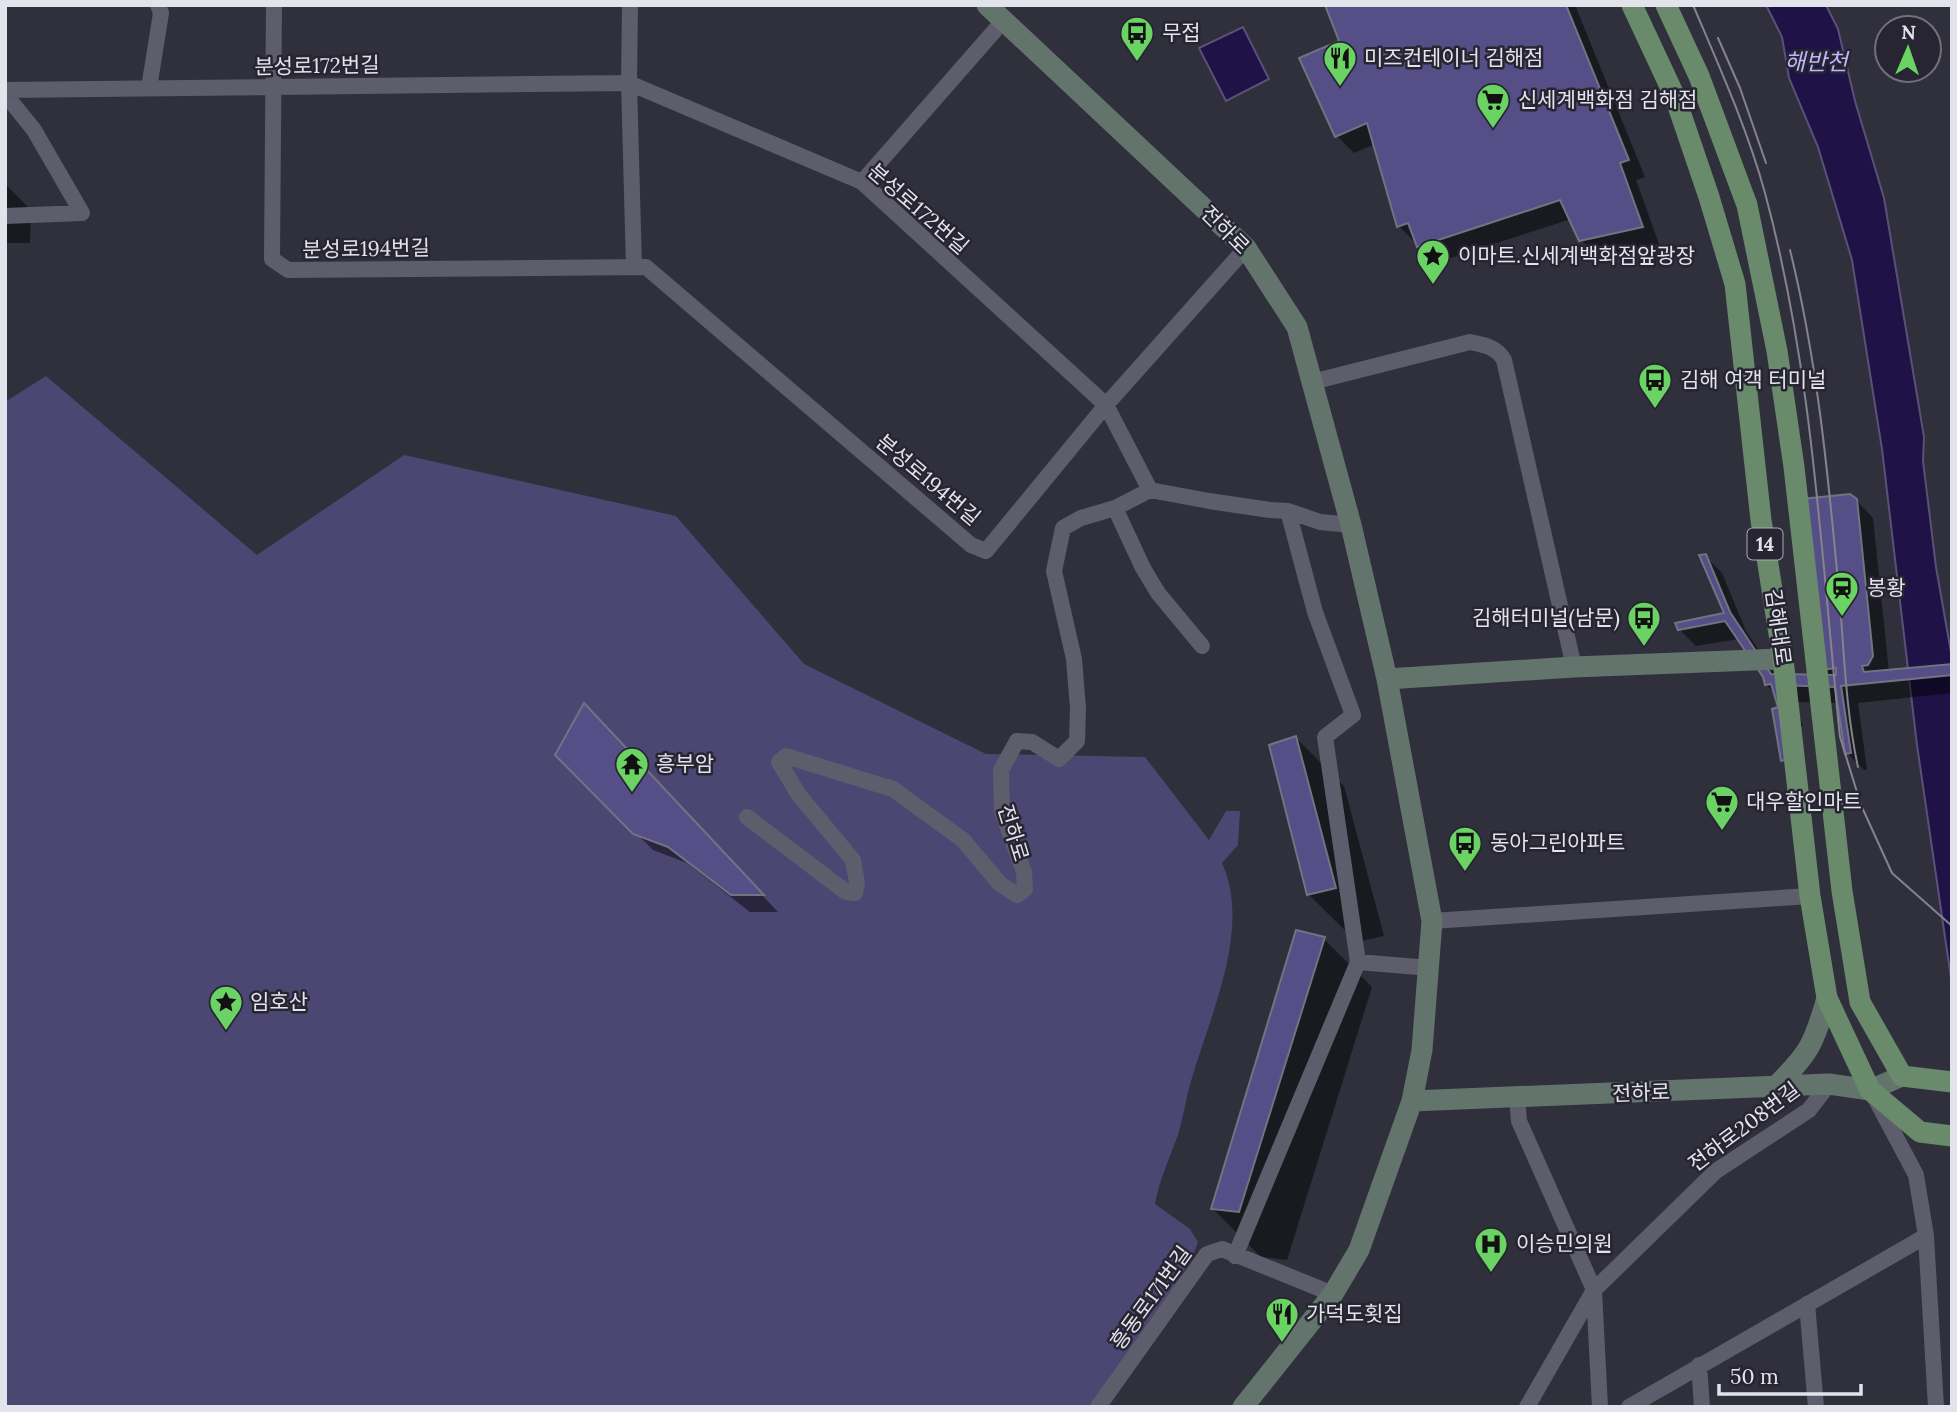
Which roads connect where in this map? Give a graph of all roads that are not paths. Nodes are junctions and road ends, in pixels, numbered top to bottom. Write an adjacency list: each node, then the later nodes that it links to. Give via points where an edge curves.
1 (158, 5): 9 (street, via 162,13)
2 (274, 5): 10 (street, 분성로194번길)
3 (630, 5): 8 (street)
4 (987, 5): 7 (main road, 전하로)
5 (1632, 5): 23 (main road, 김해대로 / 14, via 1675,97 1735,284 1761,520)
6 (1667, 5): 32 (main road, 김해대로, via 1747,205 1783,389 1842,891 1860,1002)
7 (1004, 20): 12 (street); 14 (main road, 전하로)
8 (629, 83): 10 (street, 분성로172번길); 12 (street, 분성로172번길); 15 (street)
9 (149, 88): 10 (street, 분성로172번길); 11 (street, 분성로172번길)
10 (273, 88): 15 (street, 분성로194번길, via 272,259 288,270)
11 (5, 92): 13 (street, via 34,130 82,213)
12 (862, 182): 17 (street, 분성로172번길)
13 (5, 216)
14 (1246, 248): 16 (main road, 전하로, via 1297,327); 17 (street, 분성로194번길)
15 (634, 267): 17 (street, 분성로194번길, via 646,267 971,545 986,551)
16 (1312, 382): 21 (main road, 전하로); 24 (street, via 1470,342 1499,353)
17 (1106, 405): 18 (street)
18 (1150, 490): 19 (street, 전하로); 20 (street)
19 (1115, 508): 22 (street, via 1158,593); 26 (street, 전하로, via 1063,528 1054,571 1074,659 1077,741 1059,759 1031,742 1017,741 1000,770 1002,811 1024,872 1025,889 1017,895 1000,884 962,840 893,789 786,756 779,762 799,795 853,860 855,893 846,892)
20 (1288, 511): 21 (street, via 1320,522); 29 (street, via 1315,612 1353,715 1325,737)
21 (1351, 525): 25 (main road, 전하로)
22 (1202, 646)
23 (1783, 660): 24 (main road); 27 (main road, 김해대로 / 14)
24 (1574, 667): 25 (main road)
25 (1387, 679): 28 (main road, 전하로)
26 (747, 817)
27 (1810, 896): 28 (street); 31 (main road, 김해대로 / 14)
28 (1432, 921): 30 (main road, 전하로)
29 (1358, 962): 30 (street); 41 (street)
30 (1430, 968): 38 (main road, 전하로)
31 (1827, 998): 35 (main road, via 1807,1054); 36 (main road, 김해대로 / 14)
32 (1902, 1076): 33 (main road); 36 (main road)
33 (1952, 1082)
34 (1829, 1084): 35 (main road, 전하로); 36 (main road, 전하로); 42 (street, 전하로208번길, via 1809,1110 1716,1171)
35 (1774, 1088): 37 (main road, 전하로)
36 (1870, 1090): 39 (main road, 14, via 1920,1132); 40 (street, via 1916,1175)
37 (1517, 1097): 38 (main road, 전하로); 42 (street, via 1519,1121)
38 (1412, 1101): 43 (main road, 전하로, via 1359,1250)
39 (1952, 1136)
40 (1926, 1236): 44 (street); 53 (street)
41 (1235, 1256): 43 (street, 흥동로171번길); 46 (street, 흥동로171번길, via 1223,1249 1207,1254)
42 (1594, 1290): 48 (street, 전하로208번길); 49 (street)
43 (1334, 1294): 47 (main road, 전하로)
44 (1807, 1304): 45 (street); 52 (street)
45 (1699, 1365): 50 (street); 51 (street)
46 (1098, 1407)
47 (1244, 1407)
48 (1527, 1407)
49 (1600, 1407)
50 (1629, 1407)
51 (1702, 1407)
52 (1816, 1407)
53 (1936, 1407)

